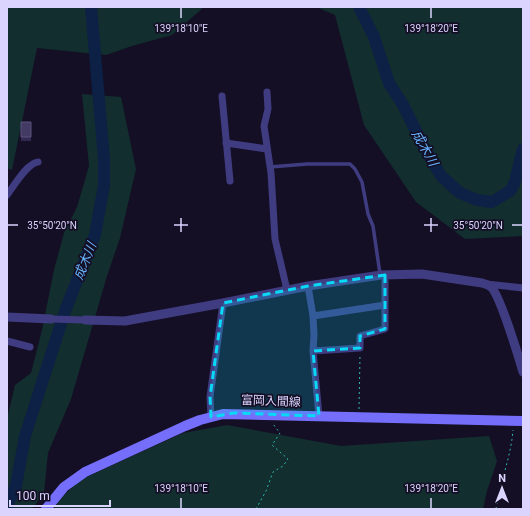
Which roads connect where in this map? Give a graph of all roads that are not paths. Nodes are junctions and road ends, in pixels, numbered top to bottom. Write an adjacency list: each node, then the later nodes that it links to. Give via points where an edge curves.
1 (267, 92): 4 (street, via 268,109 264,126)
2 (222, 96): 3 (street)
3 (226, 143): 4 (street); 7 (street)
4 (267, 149): 6 (street)
5 (38, 162): 8 (street, via 33,163 22,174)
6 (270, 167): 9 (lane, via 350,164 355,168 362,182); 13 (street, via 275,239)
7 (230, 181)
8 (7, 195)
9 (383, 275): 10 (street, via 422,274); 11 (street); 15 (street)
10 (482, 283): 12 (street); 23 (street, via 491,287 494,292)
11 (308, 286): 13 (street); 16 (street)
12 (523, 288)
13 (287, 290): 14 (street)
14 (223, 303): 19 (street, via 125,320); 24 (street, via 210,397)
15 (385, 305): 16 (street); 22 (street, via 385,329 360,336 360,348)
16 (313, 316): 22 (street)
17 (7, 317): 18 (street)
18 (51, 319): 19 (street)
19 (85, 320)
20 (7, 341): 21 (street)
21 (30, 348)
22 (314, 351): 25 (street)
23 (523, 372)
24 (211, 416): 25 (main road, 富岡入間線, via 234,413); 27 (main road, 富岡入間線, via 85,472 64,487)
25 (319, 416): 26 (main road, 富岡入間線)
26 (518, 421)
27 (46, 509)

